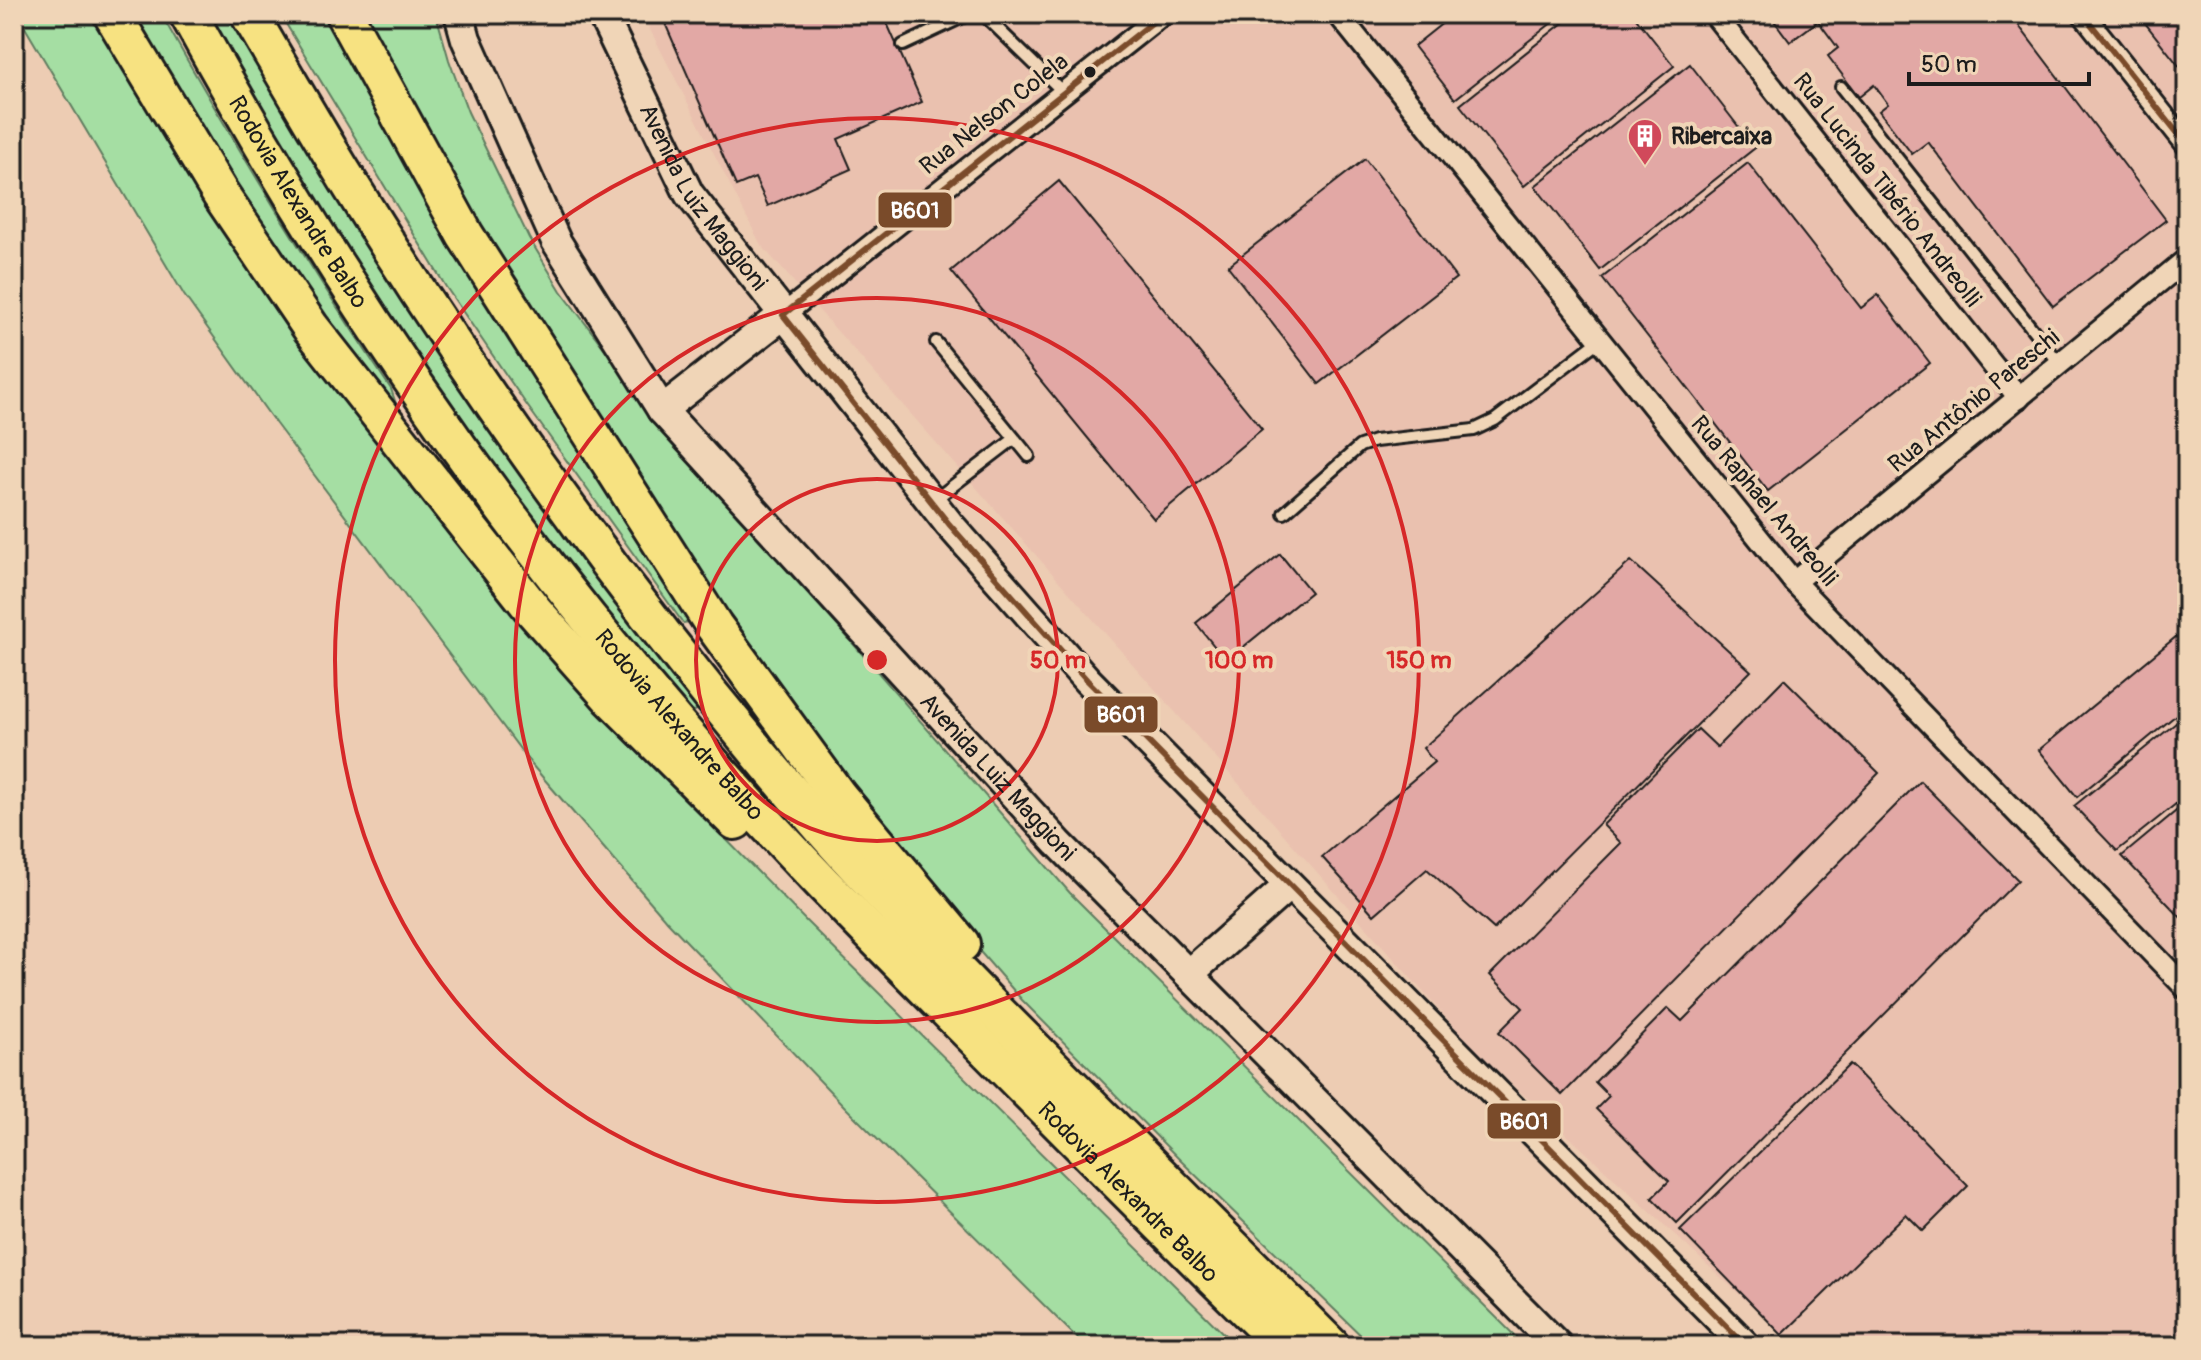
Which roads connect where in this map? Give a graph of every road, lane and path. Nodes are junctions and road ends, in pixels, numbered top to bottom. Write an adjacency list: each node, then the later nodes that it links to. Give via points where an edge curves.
1 (112, 14): 31 (highway, via 221,195 311,328 534,611 674,763)
2 (188, 14): 31 (highway, Rodovia Alexandre Balbo, via 253,130 386,342 539,554 769,828)
3 (249, 14): 32 (highway, Rodovia Alexandre Balbo, via 427,302 616,572 830,837)
4 (344, 14): 32 (highway, via 465,235 714,626 838,796)
5 (459, 14): 22 (street, Avenida Luiz Maggioni, via 556,241)
6 (602, 14): 17 (street, Avenida Luiz Maggioni, via 689,194)
7 (1163, 14): 14 (street, Rua Nelson Colela)
8 (1338, 14): 18 (street, Rua Raphael Andreolli)
9 (1714, 14): 21 (street, Rua Lucinda Tibério Andreolli)
10 (2083, 14): 15 (street)
11 (985, 15): 12 (lane, via 965,16); 14 (lane)
12 (903, 45)
13 (1841, 87): 20 (lane)
14 (1064, 93): 17 (street, Rua Nelson Colela)
15 (2187, 145)
16 (2187, 259): 20 (street, Rua Antônio Pareschi)
17 (783, 315): 22 (street); 25 (street, Avenida Luiz Maggioni)
18 (1600, 340): 26 (lane, via 1495,420 1474,430 1360,446); 27 (street, Rua Raphael Andreolli)
19 (936, 342): 23 (lane)
20 (2060, 364): 21 (street, Rua Antônio Pareschi)
21 (2019, 398): 27 (street, Rua Antônio Pareschi)
22 (662, 410): 29 (street, Avenida Luiz Maggioni, via 1058,843)
23 (1014, 439): 24 (lane); 25 (lane)
24 (1029, 456)
25 (931, 503): 28 (street, Avenida Luiz Maggioni, via 1087,680)
26 (1284, 513)
27 (1794, 582): 30 (street, Rua Raphael Andreolli)
28 (1288, 886): 29 (street); 35 (street, Avenida Luiz Maggioni)
29 (1189, 974): 34 (street, Avenida Luiz Maggioni)
30 (2187, 989)
31 (1016, 1080): 33 (highway, Rodovia Alexandre Balbo)
32 (1125, 1143): 33 (highway, Rodovia Alexandre Balbo)
33 (1316, 1342)
34 (1558, 1346)
35 (1746, 1346)

